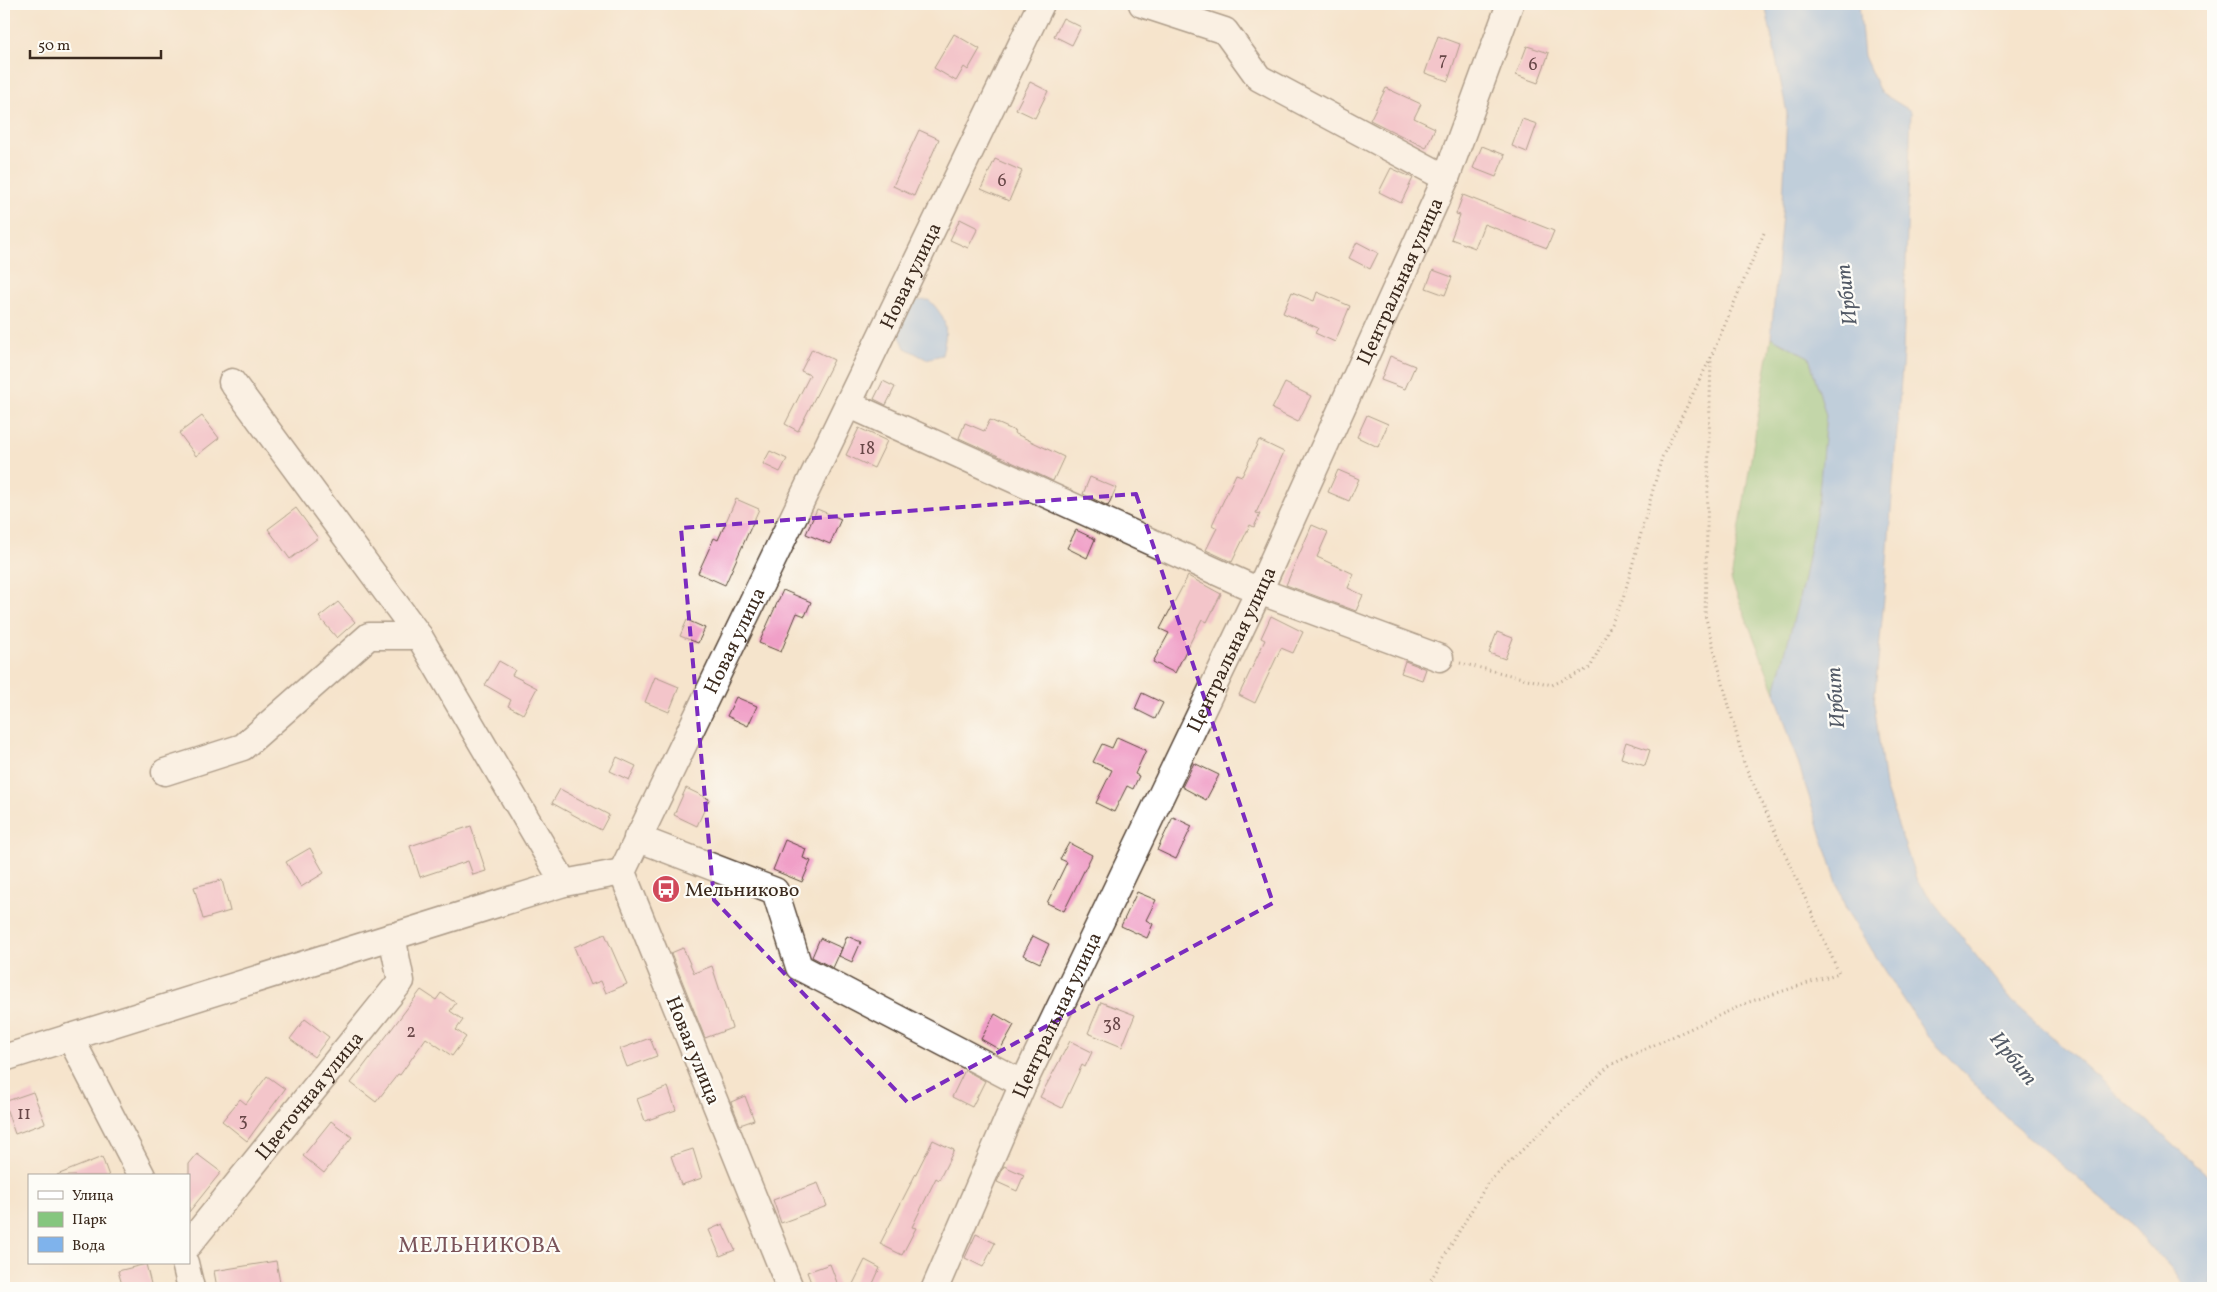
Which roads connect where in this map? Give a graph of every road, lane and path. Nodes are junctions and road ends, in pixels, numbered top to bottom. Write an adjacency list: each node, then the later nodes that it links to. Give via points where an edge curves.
1 (1041, 4): 8 (street, Новая улица)
2 (1142, 4): 4 (street, via 1225,30 1260,78)
3 (1510, 4): 4 (street, Центральная улица)
4 (1446, 178): 9 (street, Центральная улица)
5 (1764, 233): 6 (path)
6 (1711, 357): 11 (path, via 1662,457 1623,599 1590,668 1552,685); 26 (path, via 1705,615 1744,763 1839,973 1749,1002 1610,1065 1487,1184)
7 (232, 382): 10 (street)
8 (848, 404): 9 (street); 13 (street, Новая улица)
9 (1259, 591): 11 (street); 19 (street, Центральная улица)
10 (419, 636): 12 (street, via 369,636 243,747); 15 (street)
11 (1440, 658)
12 (165, 772)
13 (637, 838): 14 (street, Новая улица); 19 (street, via 774,891 799,967)
14 (622, 872): 15 (street); 24 (street, Новая улица)
15 (564, 883): 16 (street)
16 (392, 936): 17 (street); 21 (street, Цветочная улица, via 401,981)
17 (70, 1037): 18 (street); 20 (street)
18 (4, 1058)
19 (1023, 1084): 25 (street, Центральная улица)
20 (141, 1174)
21 (190, 1243)
22 (185, 1264): 23 (street)
23 (191, 1288)
24 (790, 1288)
25 (935, 1288)
26 (1426, 1288)

